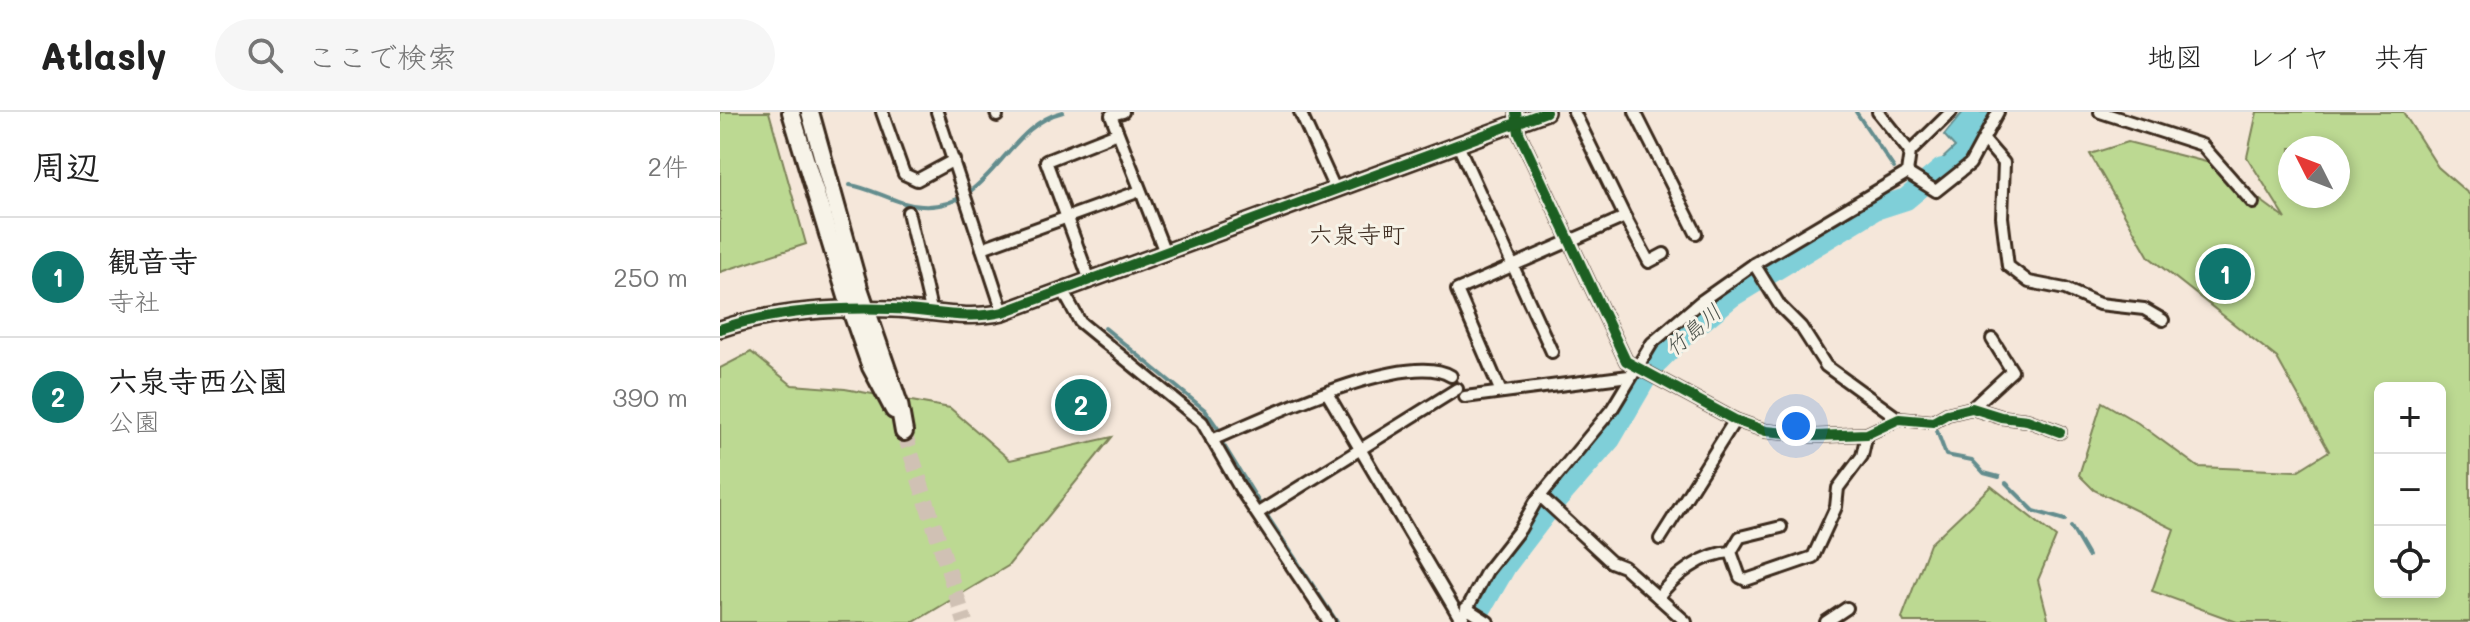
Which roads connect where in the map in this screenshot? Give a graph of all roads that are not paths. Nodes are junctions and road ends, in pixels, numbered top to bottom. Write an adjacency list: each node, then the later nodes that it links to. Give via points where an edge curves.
1 (791, 112): 36 (main road)
2 (810, 112): 36 (main road)
3 (882, 112): 19 (street, via 904,174 917,180)
4 (937, 112): 19 (street)
5 (1119, 112): 15 (street, via 1111,115)
6 (1300, 112): 21 (street)
7 (1546, 112): 14 (street)
8 (1574, 112): 25 (street)
9 (1635, 112): 27 (street)
10 (1878, 112): 18 (street)
11 (1951, 112): 18 (street)
12 (1998, 112): 16 (street)
13 (2100, 112): 23 (street, via 2202,145)
14 (1517, 117): 17 (street); 28 (street, via 1519,133)
15 (1117, 133): 22 (street); 26 (street, via 1046,161)
16 (1984, 140): 20 (street, via 1970,164 1936,191); 39 (street, via 2004,163 2002,217 2008,266 2029,282 2065,289 2099,304 2144,309)
17 (1458, 145): 21 (street); 32 (street)
18 (1910, 152): 20 (street)
19 (954, 160): 29 (street)
20 (1912, 177): 33 (street)
21 (1335, 189): 30 (street)
22 (1140, 191): 26 (street); 30 (street)
23 (2253, 203)
24 (908, 212): 38 (street)
25 (1625, 217): 28 (street); 31 (street, via 1649,262)
26 (1067, 218): 29 (street); 34 (street)
27 (1696, 233)
28 (1568, 240): 32 (street); 43 (street)
29 (982, 248): 37 (street)
30 (1164, 250): 34 (street)
31 (1664, 254)
32 (1511, 267): 42 (street); 45 (street, via 1457,290)
33 (1756, 267): 43 (street, via 1661,335); 48 (street, via 1826,366)
34 (1089, 278): 35 (street)
35 (1062, 289): 37 (street); 53 (street, via 1080,322 1195,416)
36 (859, 309): 38 (street); 40 (street, via 825,309); 50 (main road, via 899,404)
37 (1003, 312): 38 (street)
38 (932, 314)
39 (2163, 320)
40 (720, 329)
41 (1992, 339): 47 (street, via 2012,371)
42 (1552, 352)
43 (1635, 371): 45 (street); 49 (street); 55 (street)
44 (1451, 376): 46 (street, via 1441,369 1420,369 1360,380)
45 (1501, 392): 54 (street, via 1461,393)
46 (1327, 393): 53 (street); 54 (street)
47 (1972, 408): 48 (street, via 1933,422); 51 (street)
48 (1899, 419): 52 (street)
49 (1735, 420): 52 (street, via 1766,431); 58 (street)
50 (903, 427)
51 (2060, 432)
52 (1867, 434): 59 (street, via 1862,456 1838,488 1836,507 1813,557 1746,580)
53 (1212, 440): 56 (street)
54 (1359, 449): 56 (street); 64 (street)
55 (1543, 498): 60 (street, via 1611,562); 62 (street)
56 (1258, 513): 65 (street)
57 (1781, 527): 59 (street, via 1740,537)
58 (1660, 539)
59 (1731, 552): 60 (street, via 1680,574)
60 (1658, 597): 66 (street)
61 (1847, 608): 67 (street)
62 (1469, 609): 63 (street); 64 (street)
63 (1485, 619)
64 (1460, 621)
65 (1329, 622)
66 (1686, 622)
67 (1826, 622)

